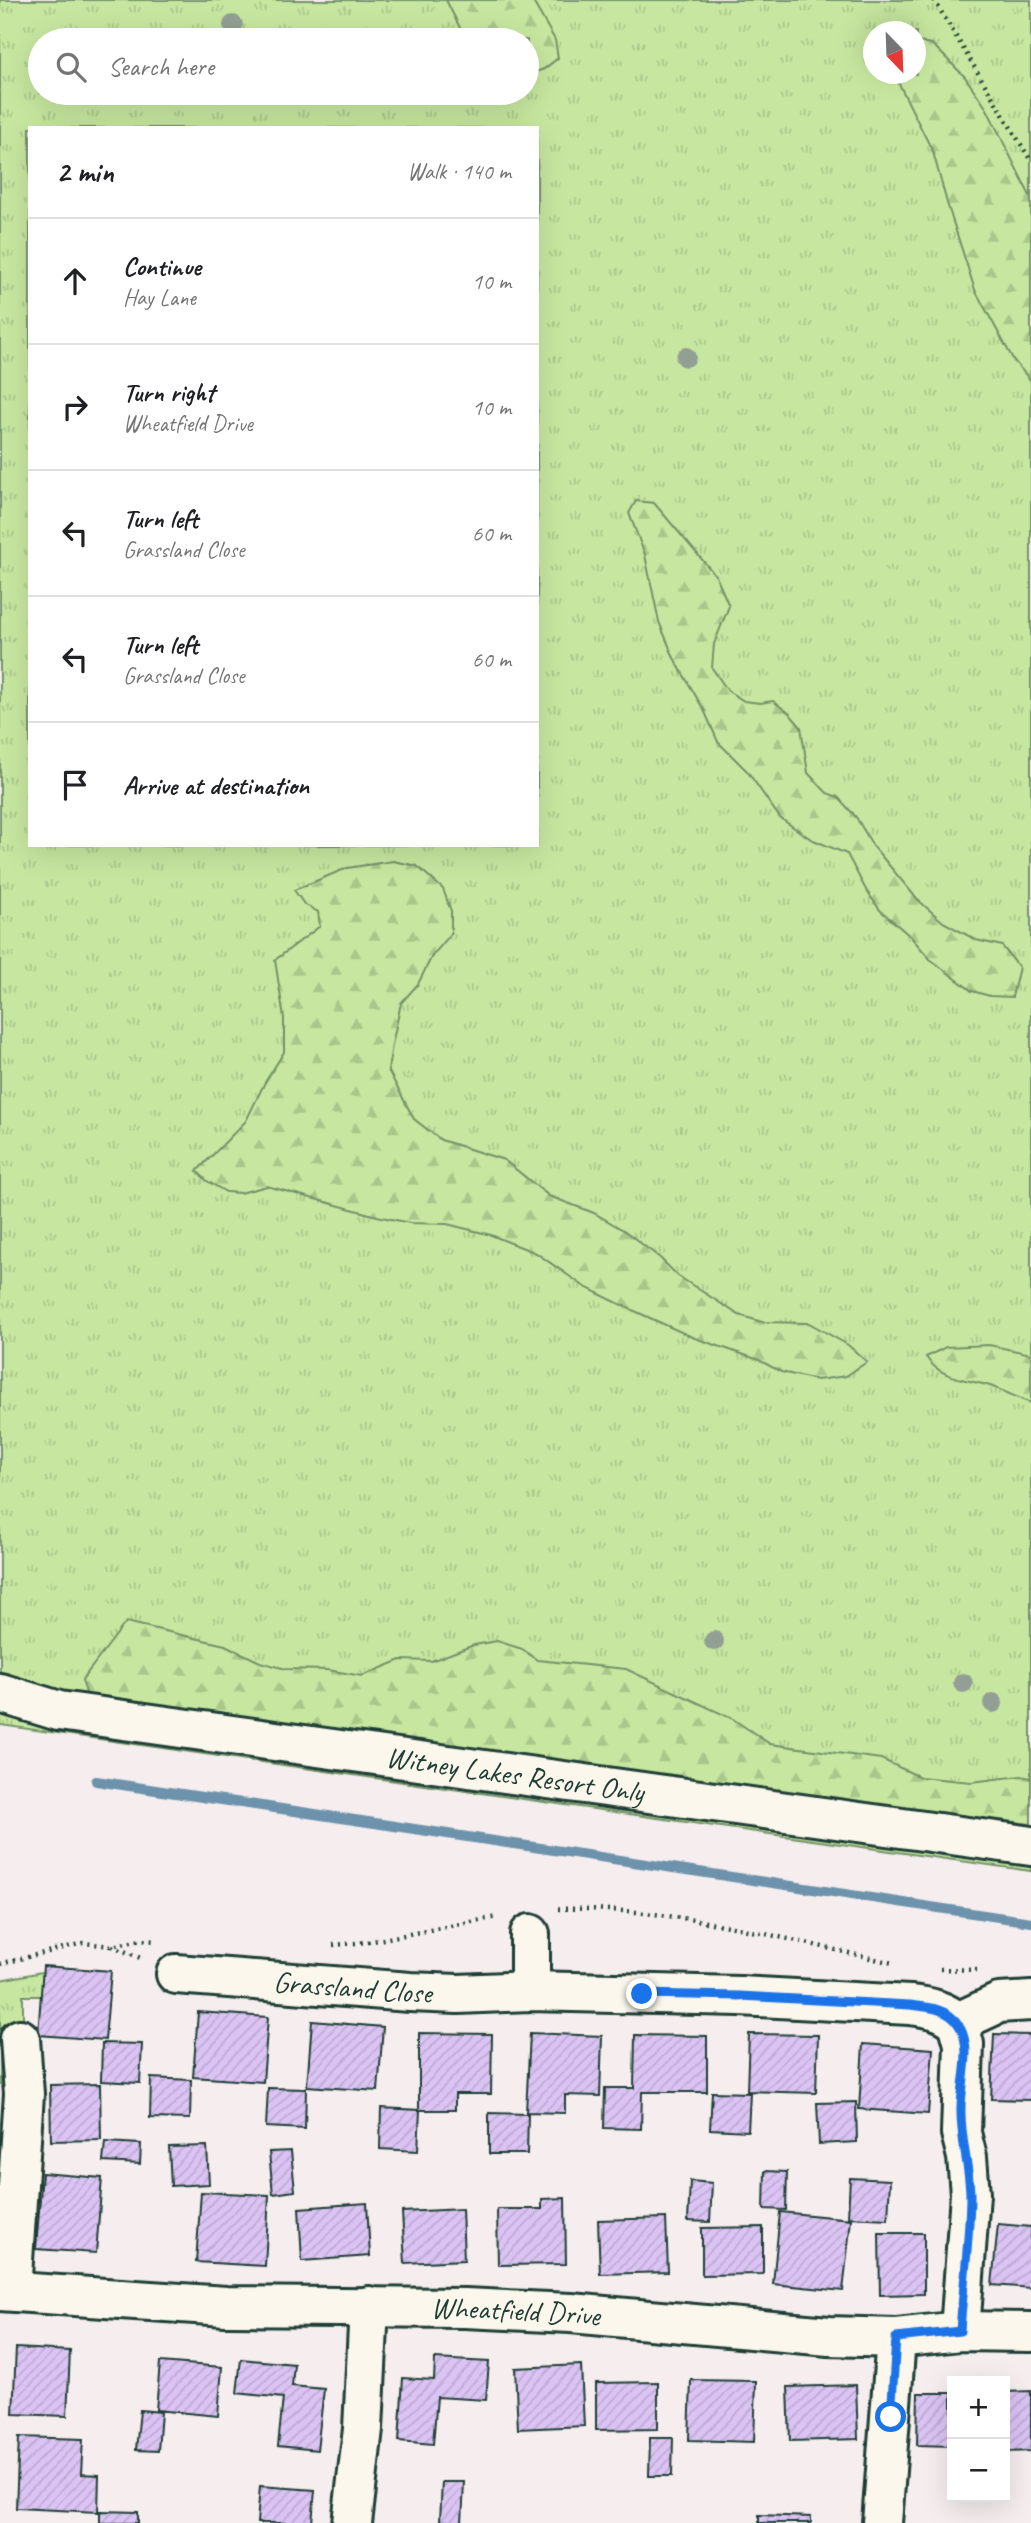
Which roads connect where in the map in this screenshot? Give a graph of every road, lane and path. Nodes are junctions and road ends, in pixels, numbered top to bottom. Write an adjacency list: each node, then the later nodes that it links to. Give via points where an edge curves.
1 (934, 0): 2 (path)
2 (1031, 162)
3 (0, 1693): 4 (street, Witney Lakes Resort Only, via 58,1711)
4 (1031, 1846)
5 (527, 1920): 6 (path); 9 (path, via 627,1910 705,1922); 12 (street)
6 (320, 1947)
7 (172, 1958): 8 (path, via 141,1940 111,1946 83,1943); 12 (street, Grassland Close, via 410,1992)
8 (0, 1964)
9 (904, 1966)
10 (929, 1969): 11 (path)
11 (980, 1970)
12 (530, 1991): 14 (street, Grassland Close, via 910,2005 947,2013)
13 (1031, 2001): 14 (street, via 999,2003)
14 (958, 2022): 18 (street, via 964,2044 961,2133 970,2194)
15 (20, 2039): 16 (street, via 23,2105)
16 (6, 2291): 17 (street, Wheatfield Drive, via 162,2303)
17 (369, 2306): 20 (street, Wheatfield Drive, via 571,2313); 21 (street)
18 (960, 2331): 19 (street, Wheatfield Drive); 20 (street, Wheatfield Drive)
19 (1031, 2332)
20 (896, 2338): 22 (street)
21 (352, 2523)
22 (882, 2523)

